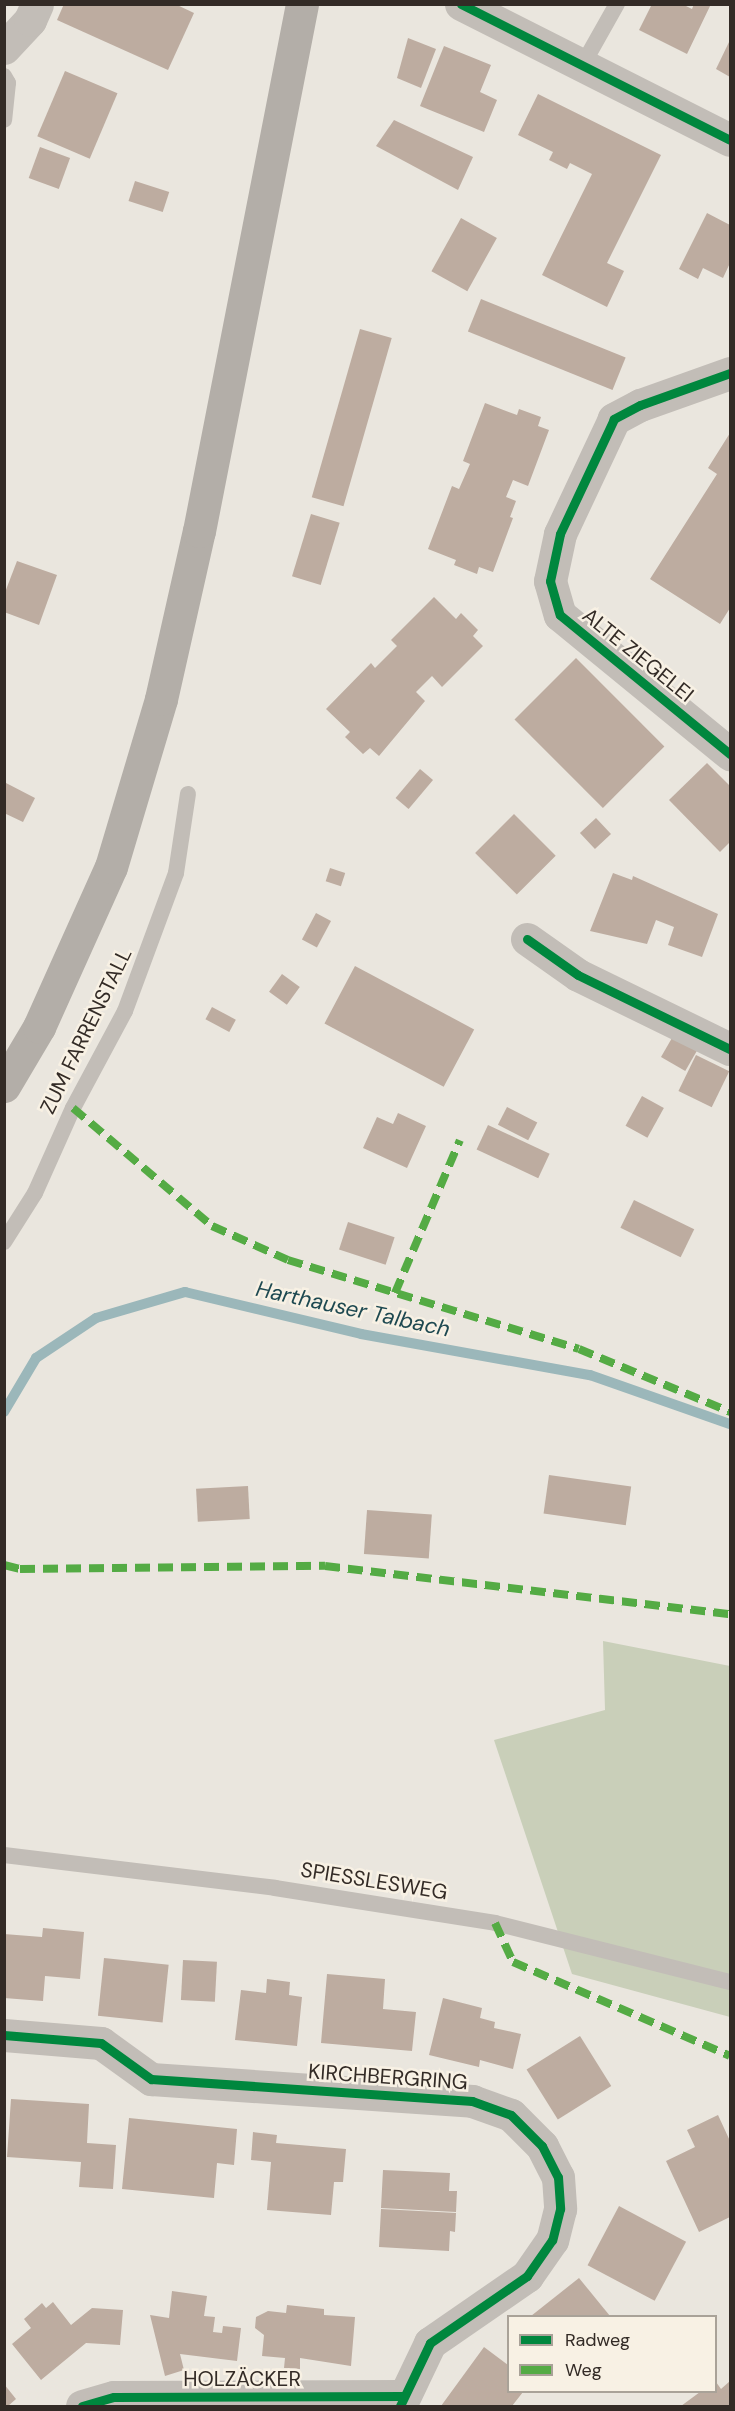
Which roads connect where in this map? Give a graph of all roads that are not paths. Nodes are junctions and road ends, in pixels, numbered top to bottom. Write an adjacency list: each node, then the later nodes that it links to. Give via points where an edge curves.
1 (37, 4): 5 (street, via 30,20)
2 (302, 4): 15 (main road, via 201,520 161,699 111,867 39,1027)
3 (617, 4): 6 (lane)
4 (465, 6): 6 (street)
5 (4, 48)
6 (582, 66): 9 (street)
7 (4, 76): 8 (lane, via 8,83)
8 (4, 120)
9 (730, 140)
10 (730, 373): 11 (street, ALTE ZIEGELEI, via 640,405 614,419 560,534 550,581 560,615)
11 (730, 754)
12 (189, 794): 16 (lane, ZUM FARRENSTALL, via 176,873 125,1011 73,1108 35,1193)
13 (528, 939): 14 (street, via 578,975)
14 (730, 1049)
15 (4, 1086)
16 (4, 1242)
17 (4, 1856): 18 (lane, SPIESSLESWEG, via 275,1888 495,1923)
18 (730, 1982)
19 (4, 2035): 20 (street, KIRCHBERGRING, via 101,2043 151,2079 472,2101 511,2115 542,2146 558,2177 560,2209 552,2240 527,2276 430,2343)
20 (402, 2401): 21 (street, HOLZÄCKER, via 114,2397)
21 (82, 2406)

